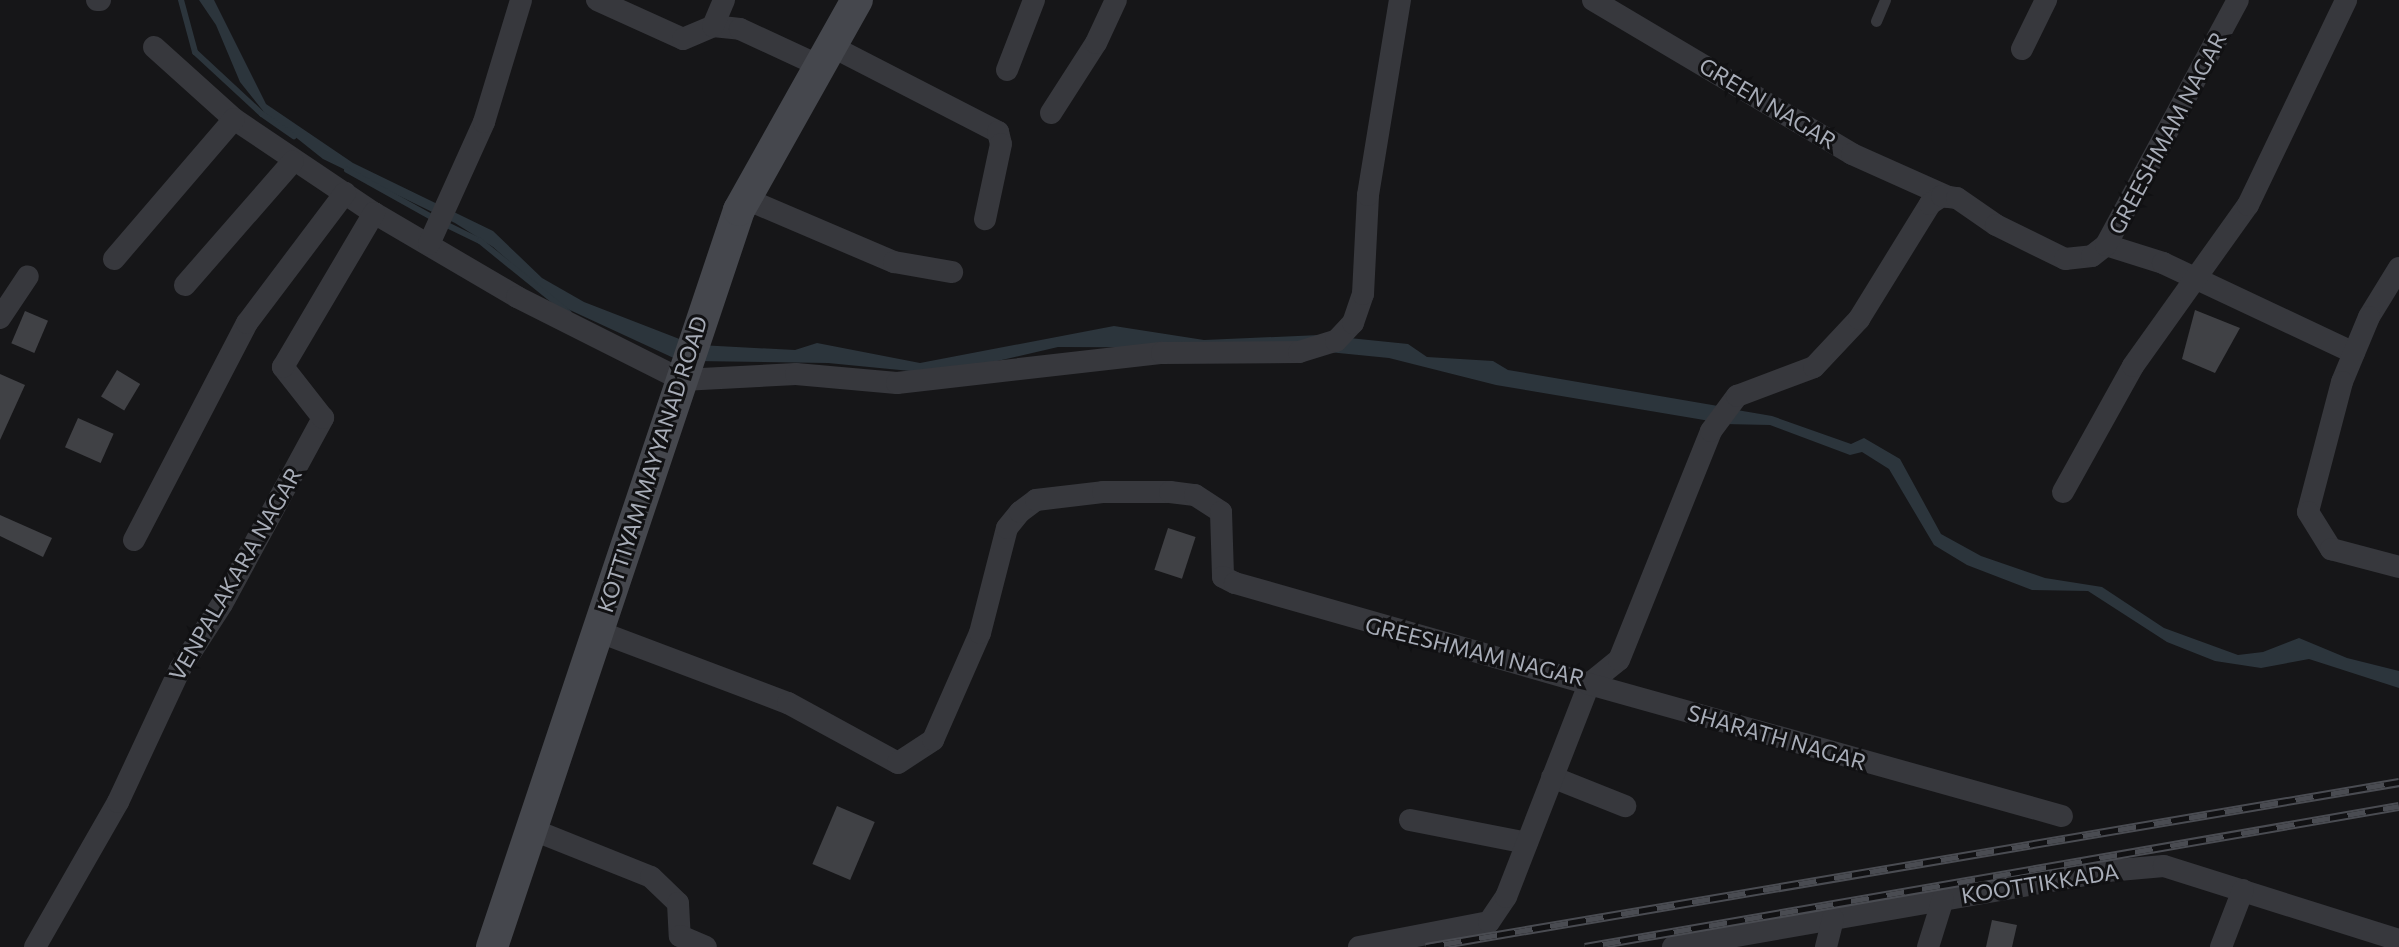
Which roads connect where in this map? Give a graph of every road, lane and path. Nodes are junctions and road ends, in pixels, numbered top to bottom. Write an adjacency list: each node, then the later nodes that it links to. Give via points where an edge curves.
1 (521, 0): 27 (street, via 484,122)
2 (597, 0): 14 (street, via 683,39)
3 (724, 0): 14 (street)
4 (857, 0): 17 (main road, KOTTIYAM MAYYANAD ROAD)
5 (1034, 0): 18 (street)
6 (1116, 0): 19 (street, via 1096,43)
7 (1400, 0): 37 (street, via 1368,195 1363,294 1353,323 1336,341 1299,352 1162,353 897,383 796,374)
8 (1593, 0): 23 (street, GREEN NAGAR, via 1852,154)
9 (1885, 0): 13 (lane)
10 (2046, 0): 16 (street)
11 (2238, 0): 28 (street, GREESHMAM NAGAR)
12 (2346, 0): 33 (street, via 2248,205)
13 (1876, 21)
14 (713, 26): 17 (street, via 740,29)
15 (154, 47): 20 (street)
16 (2022, 49)
17 (826, 56): 24 (main road, KOTTIYAM MAYYANAD ROAD); 26 (street, via 998,132 1001,144)
18 (1007, 70)
19 (1051, 113)
20 (234, 119): 21 (street); 29 (street)
21 (293, 161): 22 (street); 34 (street)
22 (345, 193): 25 (street); 39 (street, via 247,323)
23 (1948, 197): 28 (street, GREESHMAM NAGAR, via 2065,259 2092,256); 42 (street, GREESHMAM NAGAR, via 1930,204 1859,319 1814,367 1737,396 1722,413 1619,660)
24 (746, 199): 31 (street, via 894,262); 37 (main road, KOTTIYAM MAYYANAD ROAD)
25 (374, 213): 27 (street); 53 (street, VENPALAKARA NAGAR, via 283,367 323,418 222,604 180,669 118,802)
26 (985, 219)
27 (431, 240): 37 (street, via 517,297)
28 (2106, 245): 33 (street)
29 (114, 259)
30 (2399, 268): 36 (street)
31 (952, 272)
32 (28, 276): 35 (street)
33 (2196, 279): 36 (street); 38 (street, via 2133,366)
34 (185, 285)
35 (0, 318)
36 (2354, 353): 40 (street, via 2308,512 2331,549)
37 (682, 380): 41 (main road, KOTTIYAM MAYYANAD ROAD)
38 (2063, 492)
39 (134, 540)
40 (2399, 567)
41 (597, 631): 42 (street, GREESHMAM NAGAR, via 788,703 898,763 933,740 980,633 1007,528 1020,512 1036,500 1170,492 1195,495 1221,512 1223,577 1235,583); 47 (main road, KOTTIYAM MAYYANAD ROAD)
42 (1589, 684): 43 (street); 45 (street, SHARATH NAGAR)
43 (1552, 777): 44 (street); 48 (street)
44 (1625, 806)
45 (2062, 816)
46 (1410, 820): 48 (street)
47 (531, 829): 54 (main road, KOTTIYAM MAYYANAD ROAD); 55 (street, via 651,877 678,903 680,936)
48 (1527, 843): 56 (street, via 1506,897 1489,922)
49 (2243, 890): 50 (street, KOOTTIKKADA, via 2164,866); 52 (street, KOOTTIKKADA); 60 (street)
50 (1943, 899): 51 (street, KOOTTIKKADA); 59 (street)
51 (1833, 919): 57 (street, KOOTTIKKADA); 58 (street)
52 (2398, 943)
53 (35, 947)
54 (492, 947)
55 (706, 947)
56 (1359, 947)
57 (1673, 947)
58 (1826, 947)
59 (1928, 947)
60 (2221, 947)

